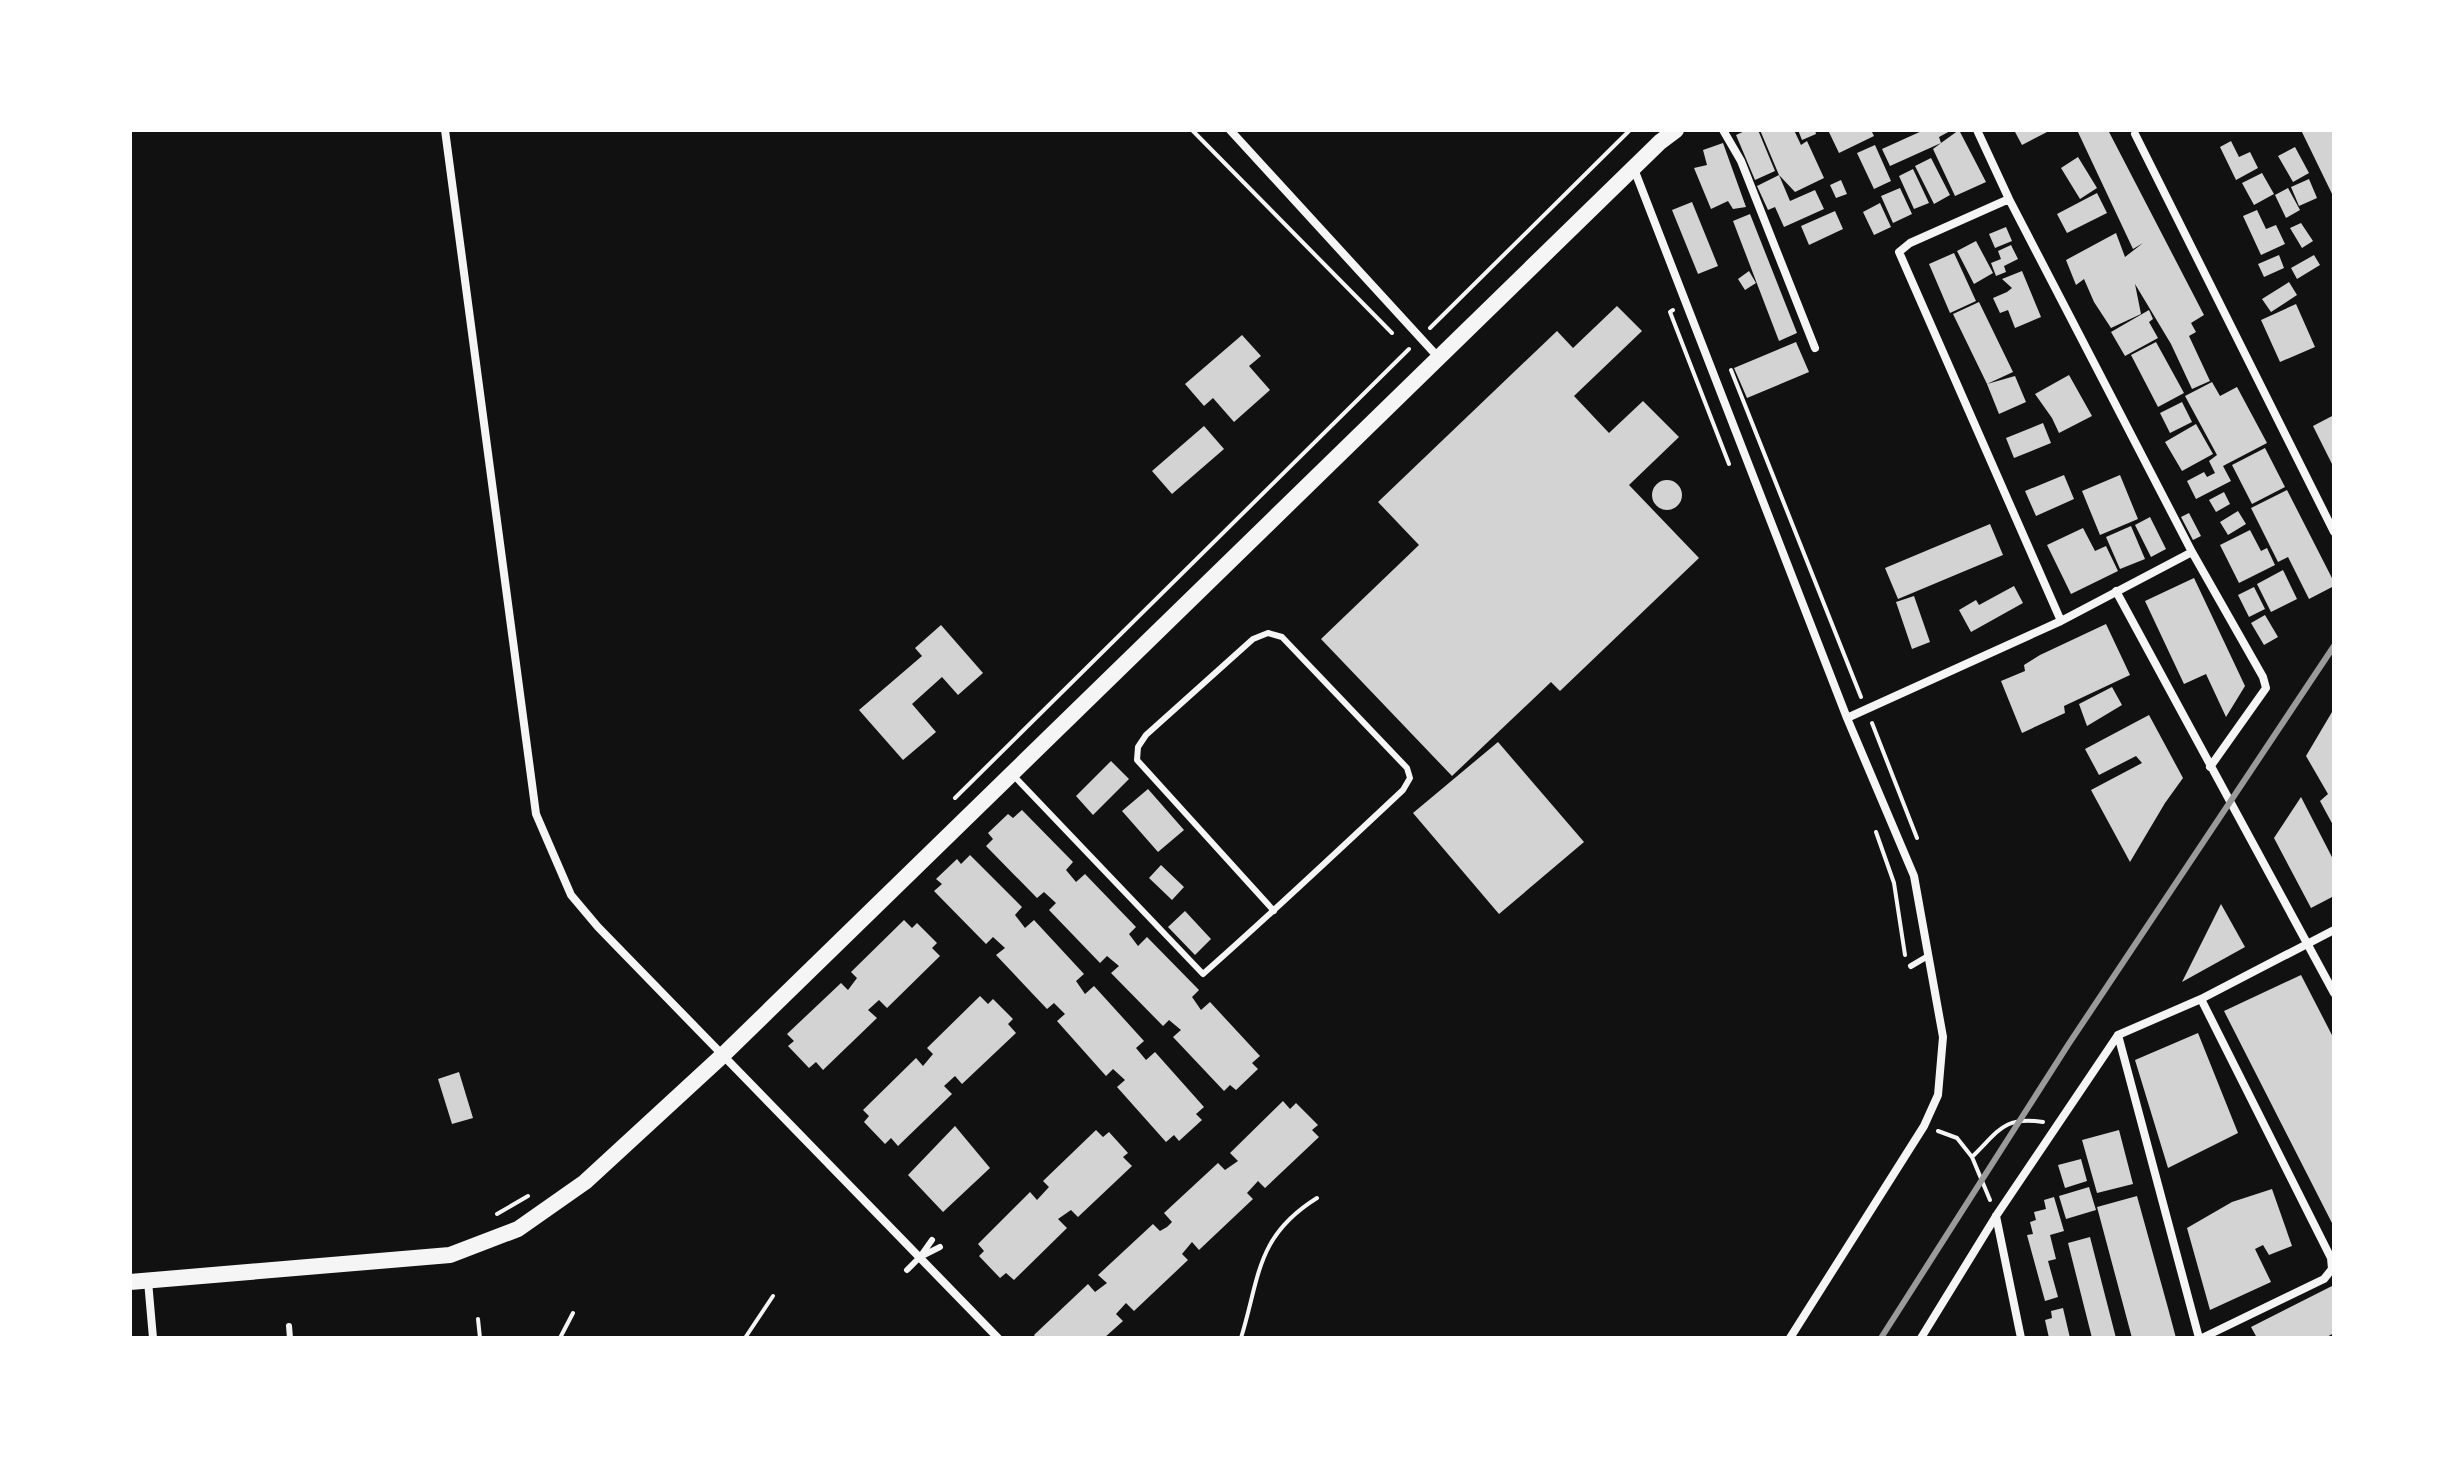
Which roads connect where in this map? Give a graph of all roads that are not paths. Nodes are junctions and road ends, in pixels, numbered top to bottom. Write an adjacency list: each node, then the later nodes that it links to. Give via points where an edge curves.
1 (445, 130): 27 (street, via 536,814 571,895)
2 (1230, 130): 11 (street)
3 (1676, 130): 7 (main road)
4 (1723, 130): 10 (street, via 1741,161)
5 (1977, 130): 9 (street)
6 (2135, 134): 12 (street)
7 (1664, 136): 8 (main road)
8 (1634, 168): 11 (main road); 16 (street)
9 (2009, 199): 13 (street); 15 (street, via 1899,252)
10 (1815, 348)
11 (1438, 357): 18 (main road)
12 (2334, 532)
13 (2192, 552): 14 (street); 17 (street, via 2266,688)
14 (2116, 591): 15 (street); 17 (street)
15 (2061, 621): 16 (street)
16 (1847, 718): 22 (street, via 1914,876)
17 (2210, 767): 21 (street)
18 (1011, 773): 19 (lane, via 1203,974); 27 (main road)
19 (1274, 911): 19 (lane, via 1410,778 1407,768 1282,637 1268,633 1253,639 1146,735 1137,760)
20 (2334, 930): 21 (street)
21 (2308, 944): 24 (street); 25 (street)
22 (1928, 956): 23 (lane); 40 (street, via 1943,1037 1938,1095 1924,1126)
23 (1911, 966)
24 (2334, 993)
25 (2201, 999): 26 (street); 32 (street)
26 (2118, 1035): 28 (street); 43 (street)
27 (723, 1055): 31 (street); 34 (main road, via 585,1182 518,1229 450,1255)
28 (1996, 1216): 41 (street); 42 (street)
29 (932, 1240): 31 (lane)
30 (940, 1247): 31 (lane)
31 (920, 1257): 33 (lane); 39 (street)
32 (2332, 1269): 43 (street, via 2324,1279)
33 (907, 1270)
34 (148, 1281): 35 (main road); 37 (street)
35 (130, 1282)
36 (289, 1326): 38 (lane)
37 (153, 1338)
38 (290, 1338)
39 (998, 1338)
40 (1790, 1338)
41 (1921, 1338)
42 (2021, 1338)
43 (2200, 1338)

